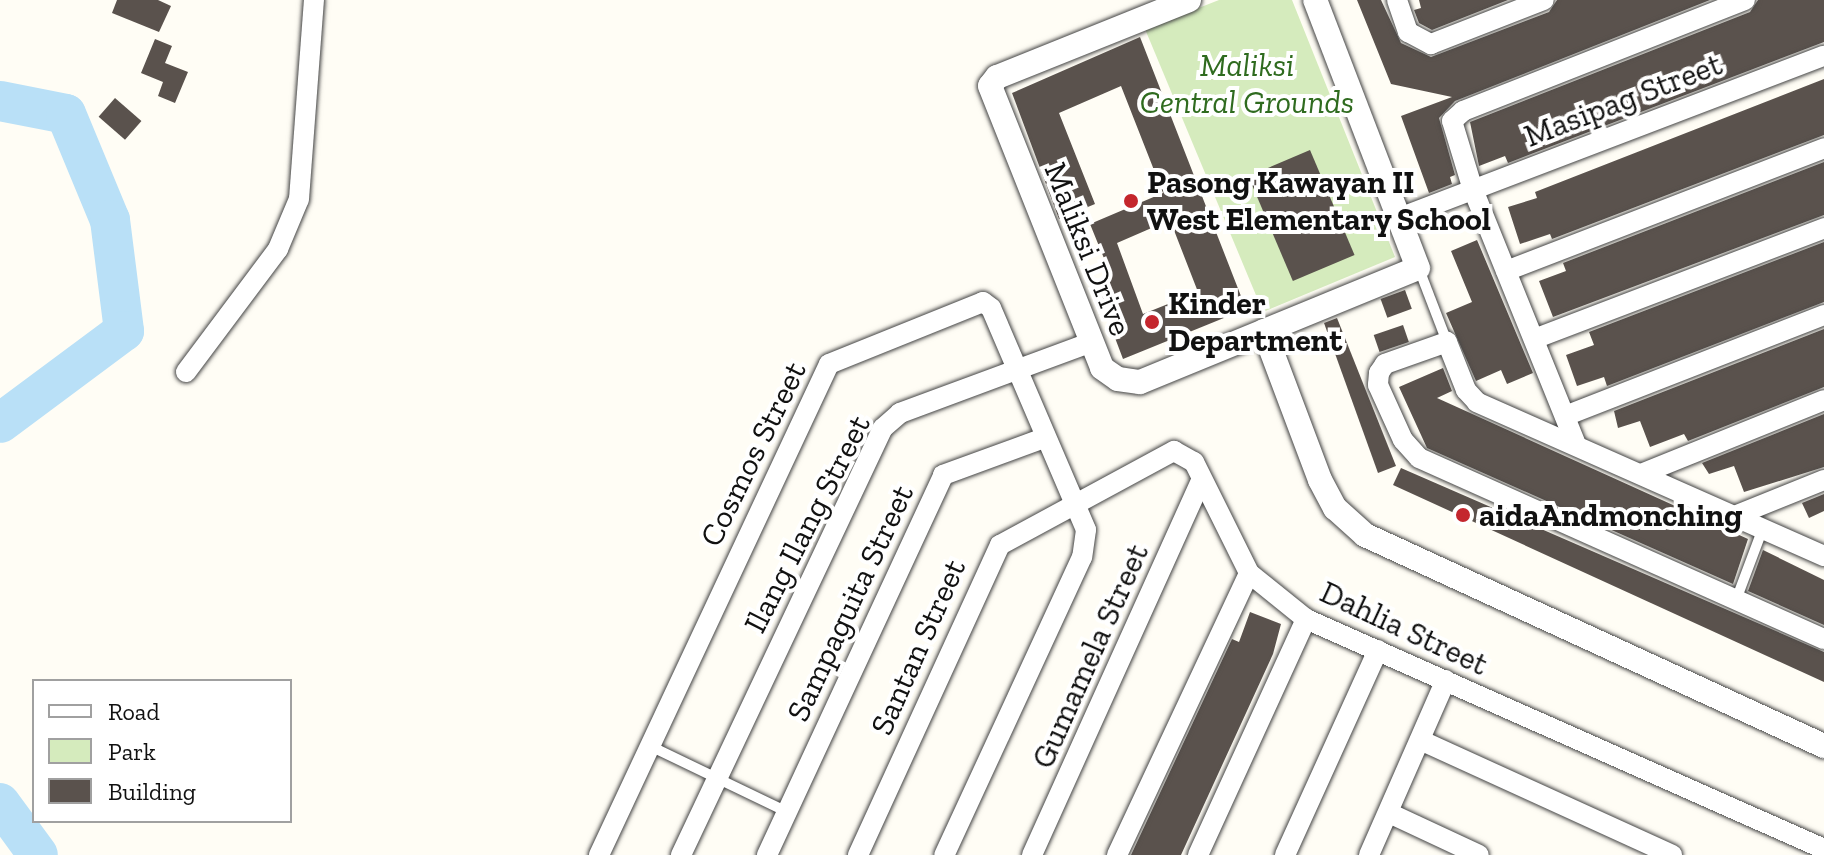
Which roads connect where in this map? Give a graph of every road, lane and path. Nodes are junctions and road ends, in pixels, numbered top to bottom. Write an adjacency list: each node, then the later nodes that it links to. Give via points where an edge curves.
1 (314, 0): 21 (street, via 299,199 278,249)
2 (1189, 0): 7 (street, Maliksi Drive)
3 (1315, 0): 11 (street)
4 (1397, 0): 5 (street, via 1408,32 1431,44)
5 (1544, 0)
6 (1745, 0): 10 (street, via 1463,111 1452,121)
7 (1139, 10): 18 (street, Maliksi Drive, via 997,77 990,86)
8 (1824, 56): 10 (street, Masipag Street)
9 (1824, 148): 14 (street)
10 (1473, 190): 11 (street, Masipag Street); 14 (street)
11 (1399, 218): 13 (street)
12 (1824, 228): 17 (street)
13 (1418, 268): 16 (street, Maliksi Drive); 19 (lane)
14 (1506, 271): 17 (street)
15 (1824, 315): 23 (street)
16 (1264, 331): 18 (street, Maliksi Drive, via 1140,382 1118,379 1102,368); 41 (street, via 1320,480 1335,508 1365,535)
17 (1534, 339): 23 (street)
18 (1092, 342): 20 (street, Ilang Ilang Street)
19 (1447, 342): 25 (street, via 1466,390 1477,402); 34 (street, via 1385,364 1379,373 1378,385 1410,450)
20 (1018, 368): 24 (street); 40 (street, Cosmos Street, via 991,308 974,302 829,364); 42 (street, Ilang Ilang Street, via 900,413 883,428)
21 (186, 372)
22 (1824, 400): 26 (street)
23 (1565, 416): 25 (street)
24 (1044, 438): 29 (street); 43 (street, Sampaguita Street, via 943,475)
25 (1575, 442): 26 (street)
26 (1641, 474): 30 (street)
27 (1824, 480): 30 (street)
28 (1201, 481): 29 (street, Dahlia Street, via 1194,462 1174,451); 33 (street, Dahlia Street); 51 (street, Gumamela Street)
29 (1074, 501): 49 (street, Santan Street, via 1013,535 991,558); 50 (street, via 1086,530 1082,557)
30 (1732, 517): 31 (street)
31 (1762, 531): 32 (street); 34 (lane)
32 (1824, 556)
33 (1249, 573): 35 (street, Dahlia Street); 52 (street)
34 (1736, 600): 36 (street)
35 (1306, 619): 37 (street, Dahlia Street); 53 (street)
36 (1824, 639)
37 (1378, 650): 38 (street, Dahlia Street); 54 (street)
38 (1446, 680): 39 (street); 45 (street, Dahlia Street)
39 (1420, 740): 44 (street); 57 (street)
40 (647, 745): 42 (lane); 46 (street, Cosmos Street)
41 (1824, 746)
42 (716, 778): 43 (lane); 47 (street, Ilang Ilang Street)
43 (787, 812): 48 (street, Sampaguita Street)
44 (1389, 813): 55 (street); 56 (street)
45 (1824, 849): 58 (lane)
46 (599, 855)
47 (681, 855)
48 (767, 855)
49 (858, 855)
50 (944, 855)
51 (1032, 855)
52 (1117, 855)
53 (1198, 855)
54 (1285, 855)
55 (1369, 855)
56 (1479, 855)
57 (1672, 855)
58 (1820, 855)

